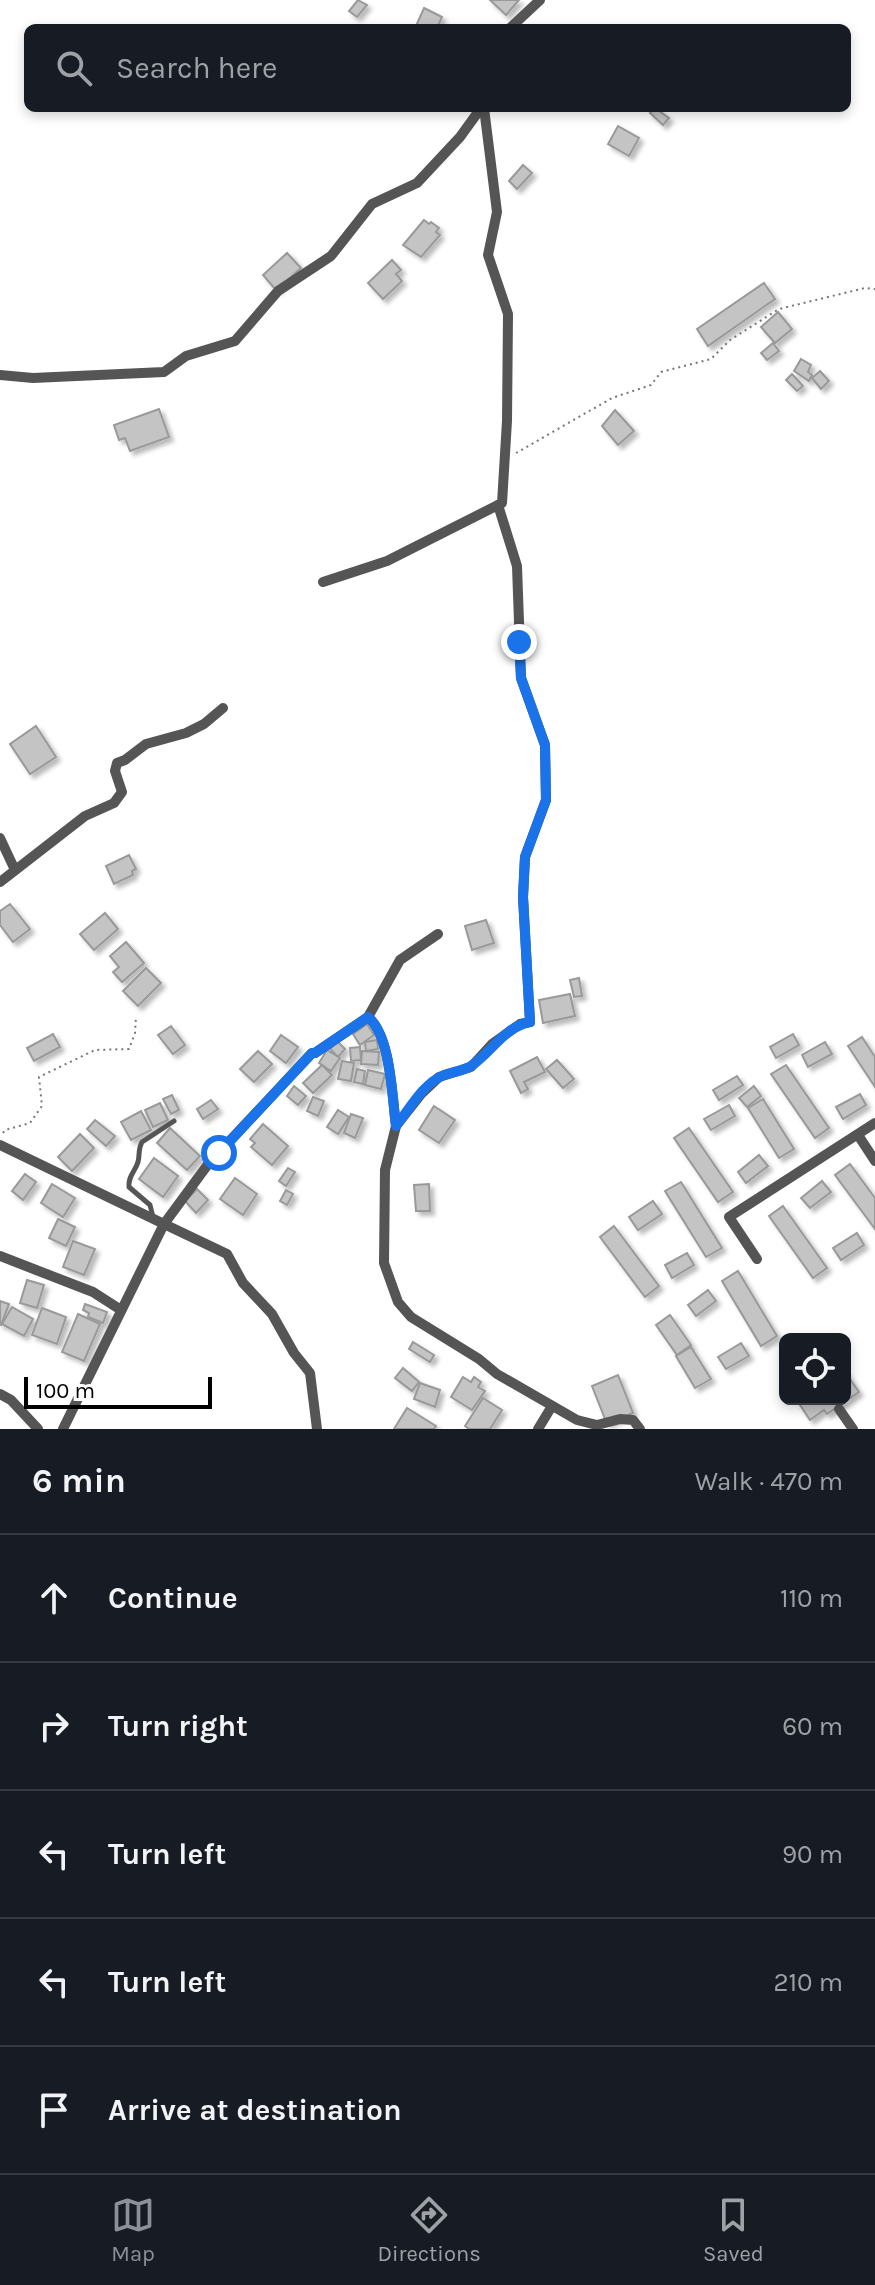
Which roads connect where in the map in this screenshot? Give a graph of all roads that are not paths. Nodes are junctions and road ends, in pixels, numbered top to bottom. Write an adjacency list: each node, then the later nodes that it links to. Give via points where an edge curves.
1 (540, 0): 2 (street)
2 (514, 24)
3 (480, 112): 5 (street, via 417,183 372,204 331,256 278,291 235,341 186,356 164,372)
4 (484, 112): 6 (street, via 497,212 488,255 508,314 505,459)
5 (0, 375)
6 (498, 505): 7 (street, via 387,561); 16 (street, via 517,566 521,678 545,745 546,800 525,857 530,1022 492,1044 471,1067 439,1077)
7 (323, 582)
8 (223, 708): 10 (street, via 204,724 146,744 117,763 122,792 114,803 85,816)
9 (0, 838): 10 (street)
10 (15, 870): 11 (street)
11 (0, 882)
12 (438, 934): 13 (street, via 400,960)
13 (368, 1017): 16 (street, via 376,1023 386,1051); 21 (street, via 312,1053 209,1163)
14 (174, 1121): 20 (lane, via 138,1147 139,1158 127,1183 150,1205)
15 (875, 1123): 17 (street)
16 (396, 1126): 26 (street, via 385,1170 384,1263 398,1302 411,1317)
17 (858, 1135): 19 (street); 23 (street, via 729,1217)
18 (0, 1145): 20 (street)
19 (875, 1161)
20 (153, 1218): 21 (street)
21 (164, 1224): 24 (street); 30 (street, via 227,1254 243,1283 272,1314 310,1373)
22 (0, 1256): 24 (street, via 93,1292)
23 (757, 1259)
24 (121, 1310): 29 (street)
25 (0, 1394): 28 (street)
26 (552, 1406): 31 (street); 32 (street, via 577,1420 597,1425 633,1420)
27 (839, 1409): 33 (street)
28 (38, 1429)
29 (63, 1429)
30 (317, 1429)
31 (538, 1429)
32 (640, 1429)
33 (853, 1429)

